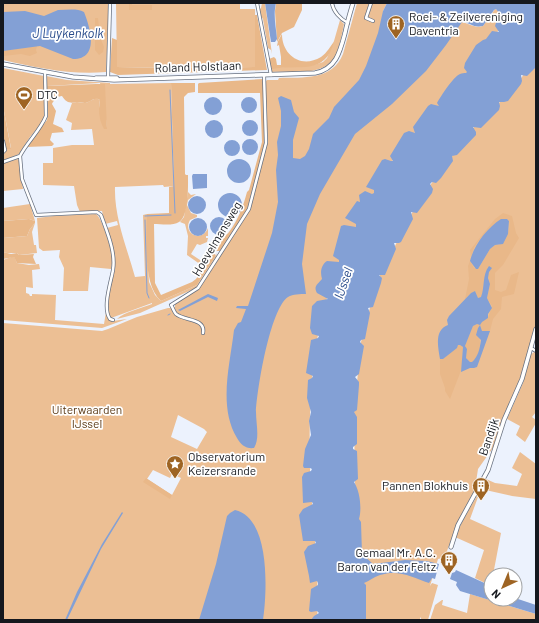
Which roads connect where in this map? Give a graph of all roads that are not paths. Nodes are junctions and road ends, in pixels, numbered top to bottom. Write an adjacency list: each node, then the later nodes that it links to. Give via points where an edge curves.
1 (110, 3): 12 (street)
2 (256, 3): 11 (street)
3 (332, 3): 7 (street, via 342,20)
4 (353, 3): 7 (street, Roland Holstlaan)
5 (371, 3): 6 (street, via 366,18)
6 (373, 21)
7 (348, 23): 11 (street, Roland Holstlaan, via 339,54 328,68 315,73)
8 (3, 64): 9 (street, Roland Holstlaan)
9 (45, 72): 12 (street, Roland Holstlaan); 15 (street, via 46,116)
10 (264, 75): 11 (street, Roland Holstlaan); 12 (street, Roland Holstlaan); 19 (street, Hoevelmansweg, via 266,143 249,209 198,288 171,305 178,315 201,324 204,328)
11 (271, 75)
12 (108, 78)
13 (3, 141): 14 (street)
14 (3, 152)
15 (20, 156): 16 (street); 17 (street, via 22,180 36,215 96,212 101,215 113,257 107,314)
16 (3, 162)
17 (113, 320)
18 (536, 329): 20 (street, Bandijk)
19 (203, 333)
20 (531, 348): 21 (street); 22 (street, Bandijk, via 488,470 458,525)
21 (536, 351)
22 (450, 547)

